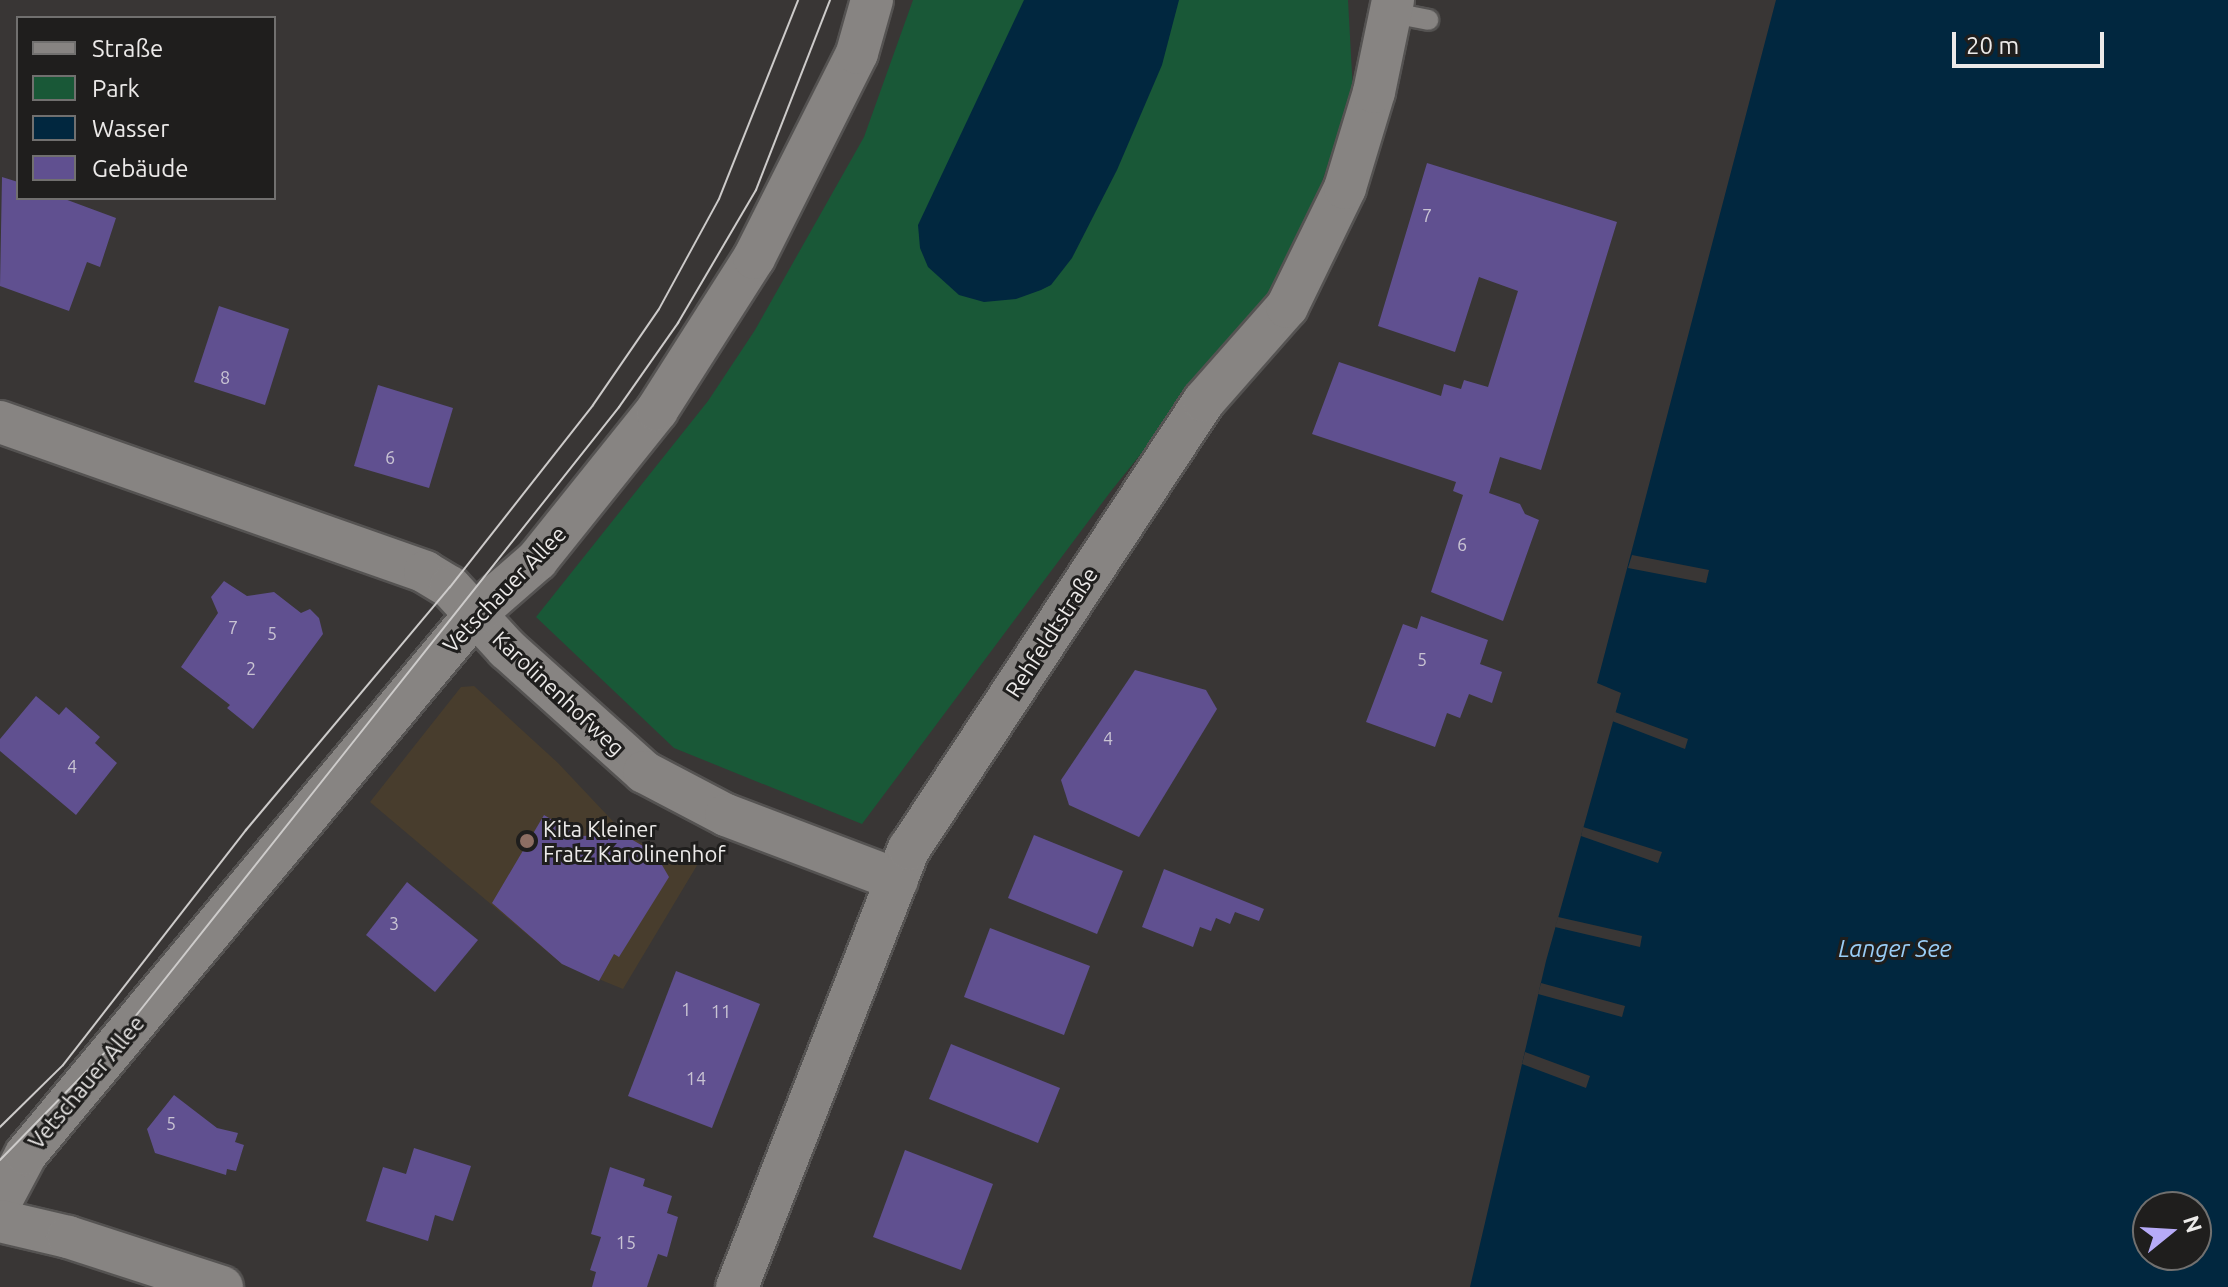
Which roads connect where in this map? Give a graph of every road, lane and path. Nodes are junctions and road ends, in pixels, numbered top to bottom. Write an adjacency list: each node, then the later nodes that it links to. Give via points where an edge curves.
1 (872, 0): 4 (street, Vetschauer Allee, via 857,53 769,230 657,410 537,560)
2 (1405, 11): 5 (street, Rehfeldtstraße, via 1345,188 1287,307 1204,401 909,849)
3 (0, 422): 4 (street, Karolinenhofweg, via 425,572)
4 (476, 613): 5 (street, Karolinenhofweg, via 507,649 644,772 726,815); 6 (street, Vetschauer Allee, via 26,1154)
5 (897, 880): 9 (street, Rehfeldtstraße)
6 (0, 1203)
7 (0, 1221): 8 (street, via 68,1237)
8 (222, 1287)
9 (737, 1287)

